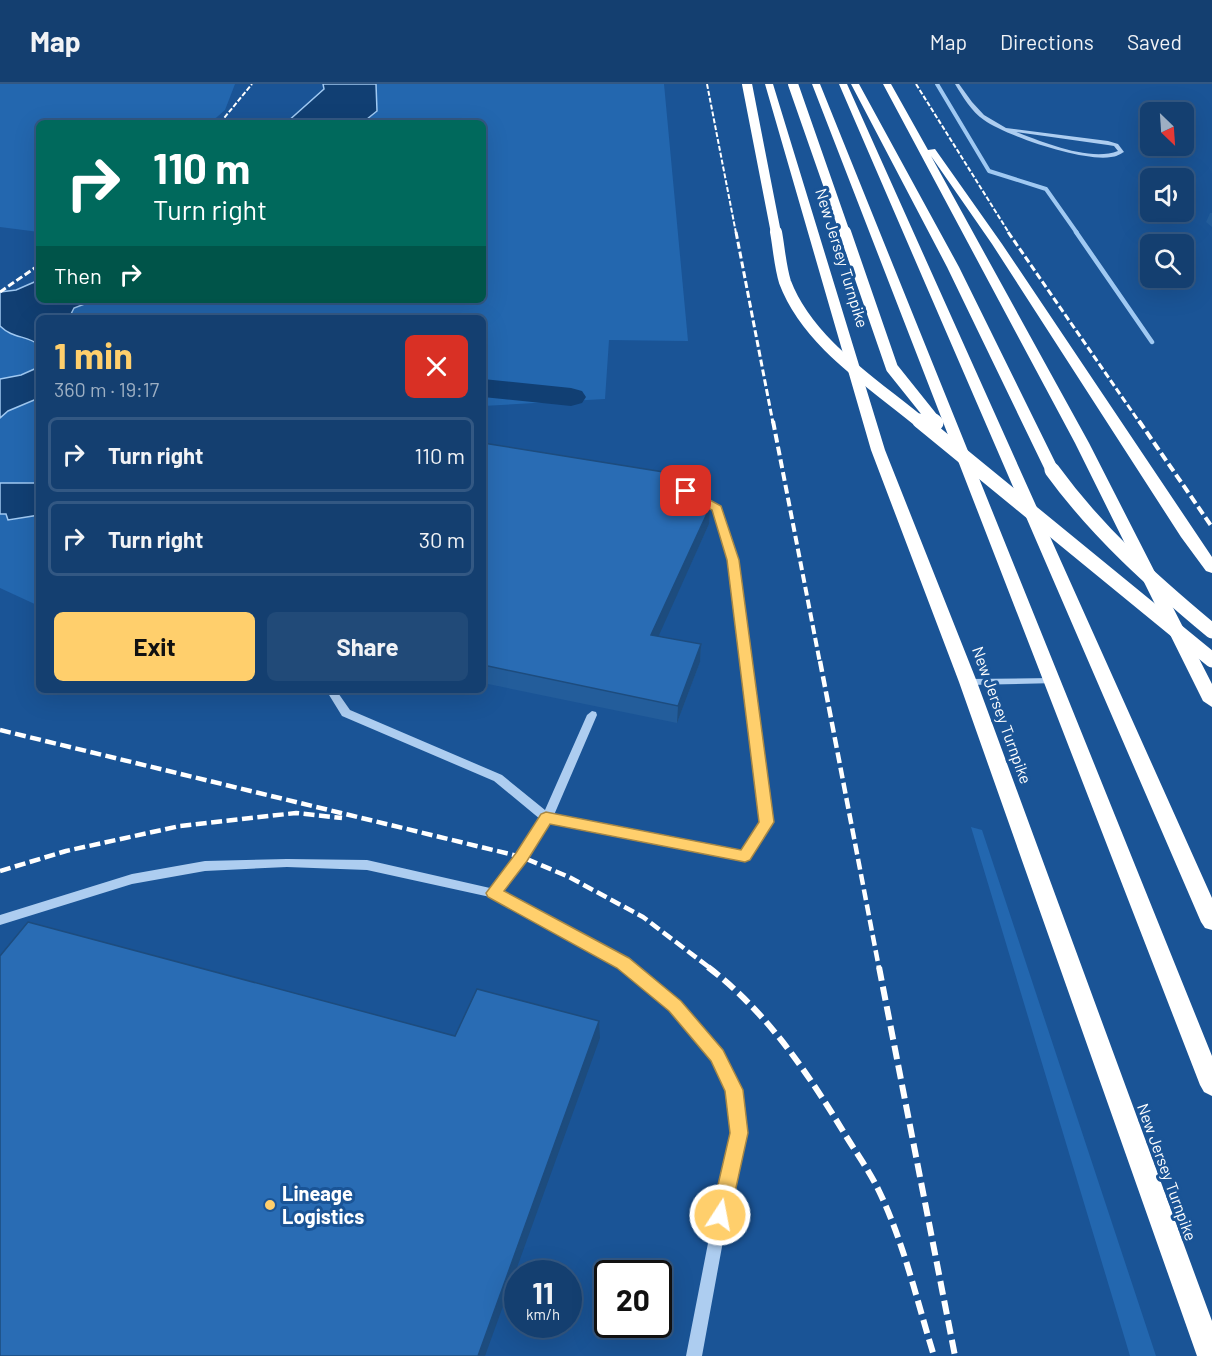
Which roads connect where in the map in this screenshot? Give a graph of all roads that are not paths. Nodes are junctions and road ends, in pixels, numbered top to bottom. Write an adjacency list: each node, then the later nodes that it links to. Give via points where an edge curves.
1 (747, 84): 13 (highway, bridge, via 785,281 803,317 845,360)
2 (769, 84): 18 (highway, New Jersey Turnpike, via 879,450)
3 (793, 84): 13 (highway, bridge, via 892,368 930,417)
4 (816, 84): 17 (highway, New Jersey Turnpike)
5 (843, 84): 9 (highway)
6 (855, 84): 9 (highway)
7 (887, 84): 10 (highway)
8 (957, 84): 11 (lane, via 974,109)
9 (865, 117): 15 (highway, bridge, via 953,267 1052,470 1105,538); 25 (highway)
10 (905, 117): 14 (highway, via 997,244); 20 (highway, via 1088,453)
11 (1007, 129): 11 (lane, via 1092,156 1121,153 1108,143)
12 (680, 487): 22 (lane, via 717,508 733,560 767,822 745,856)
13 (1004, 489): 16 (highway, bridge)
14 (1212, 568)
15 (1212, 631)
16 (1212, 660)
17 (1053, 681): 18 (lane); 26 (highway, New Jersey Turnpike)
18 (968, 682): 28 (highway, New Jersey Turnpike)
19 (333, 693): 22 (lane, via 346,713 498,778)
20 (1212, 701)
21 (592, 715): 22 (lane)
22 (546, 818): 23 (lane)
23 (493, 893): 24 (lane, via 367,865 287,862 205,866 132,879); 27 (lane, via 623,963 667,998 717,1056 734,1090 739,1133 724,1192)
24 (0, 920)
25 (1212, 922)
26 (1212, 1085)
27 (694, 1356)
28 (1211, 1356)

